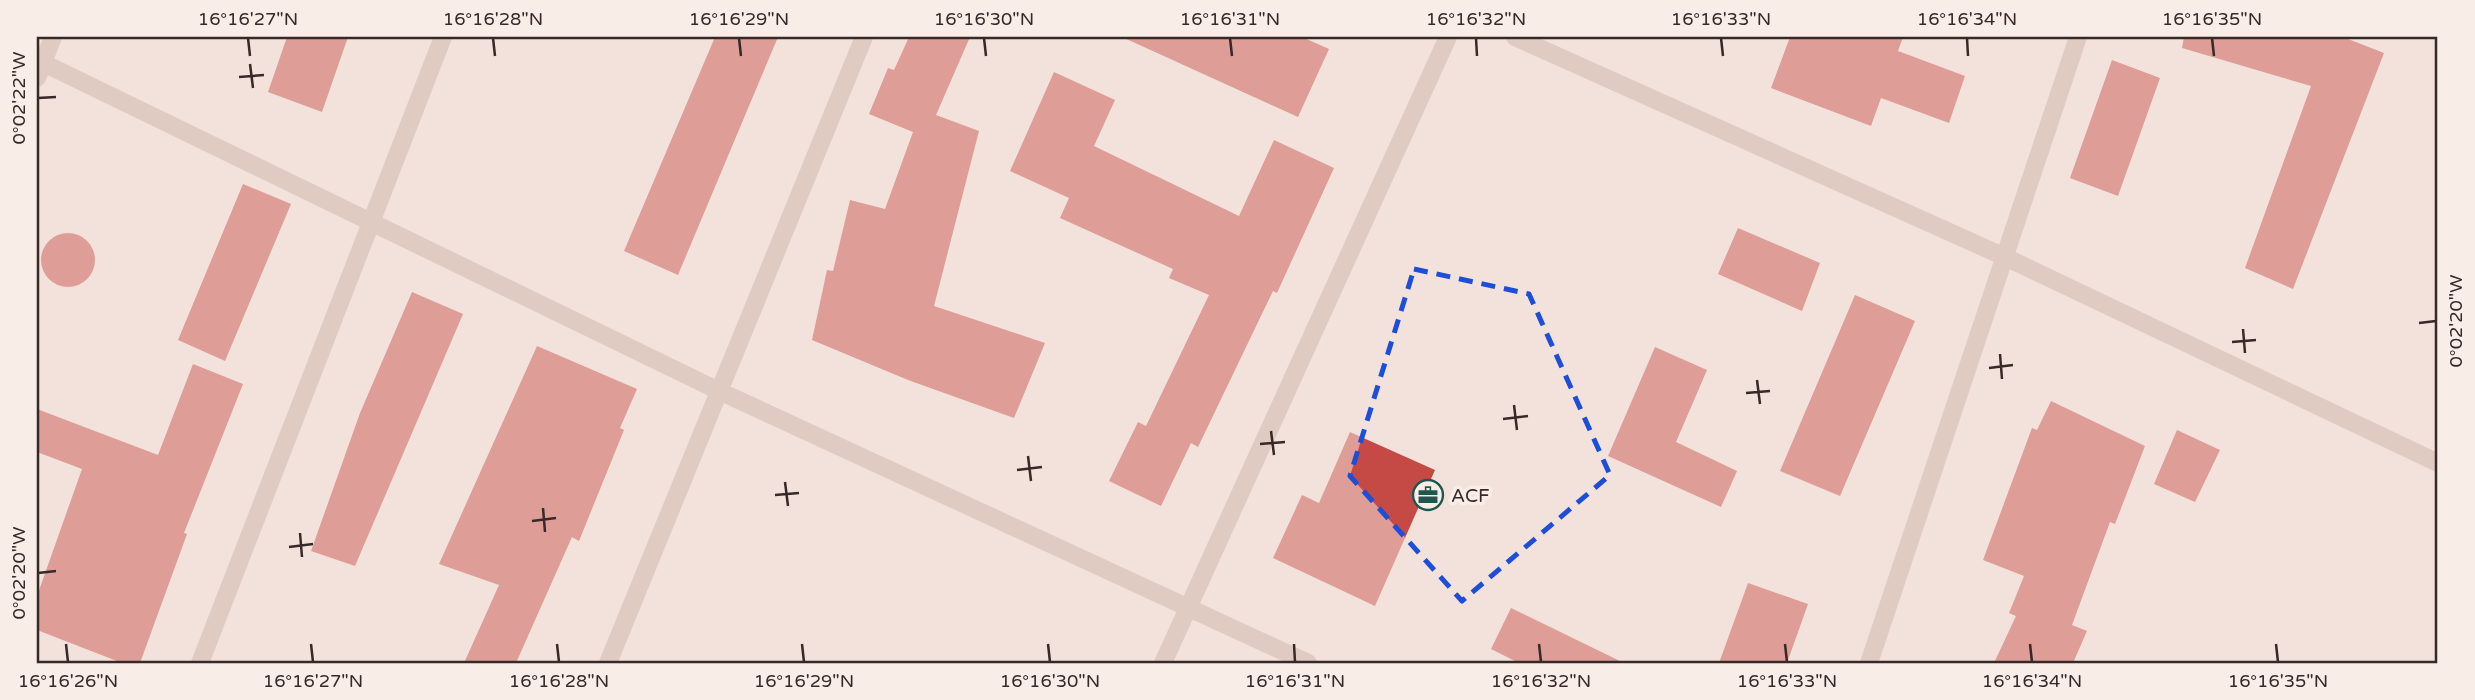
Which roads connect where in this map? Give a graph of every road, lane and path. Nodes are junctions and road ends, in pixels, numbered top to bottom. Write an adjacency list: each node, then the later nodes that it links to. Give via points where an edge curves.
1 (53, 37): 7 (street)
2 (443, 37): 8 (street)
3 (864, 37): 10 (street)
4 (1448, 37): 12 (street)
5 (1515, 37): 9 (street)
6 (2078, 37): 9 (street)
7 (39, 67): 8 (street)
8 (372, 221): 10 (street); 13 (street)
9 (2004, 257): 11 (street); 17 (street)
10 (719, 391): 12 (street); 14 (street)
11 (2438, 463)
12 (1188, 607): 15 (street); 16 (street)
13 (200, 663)
14 (608, 663)
15 (1163, 663)
16 (1308, 663)
17 (1869, 663)

